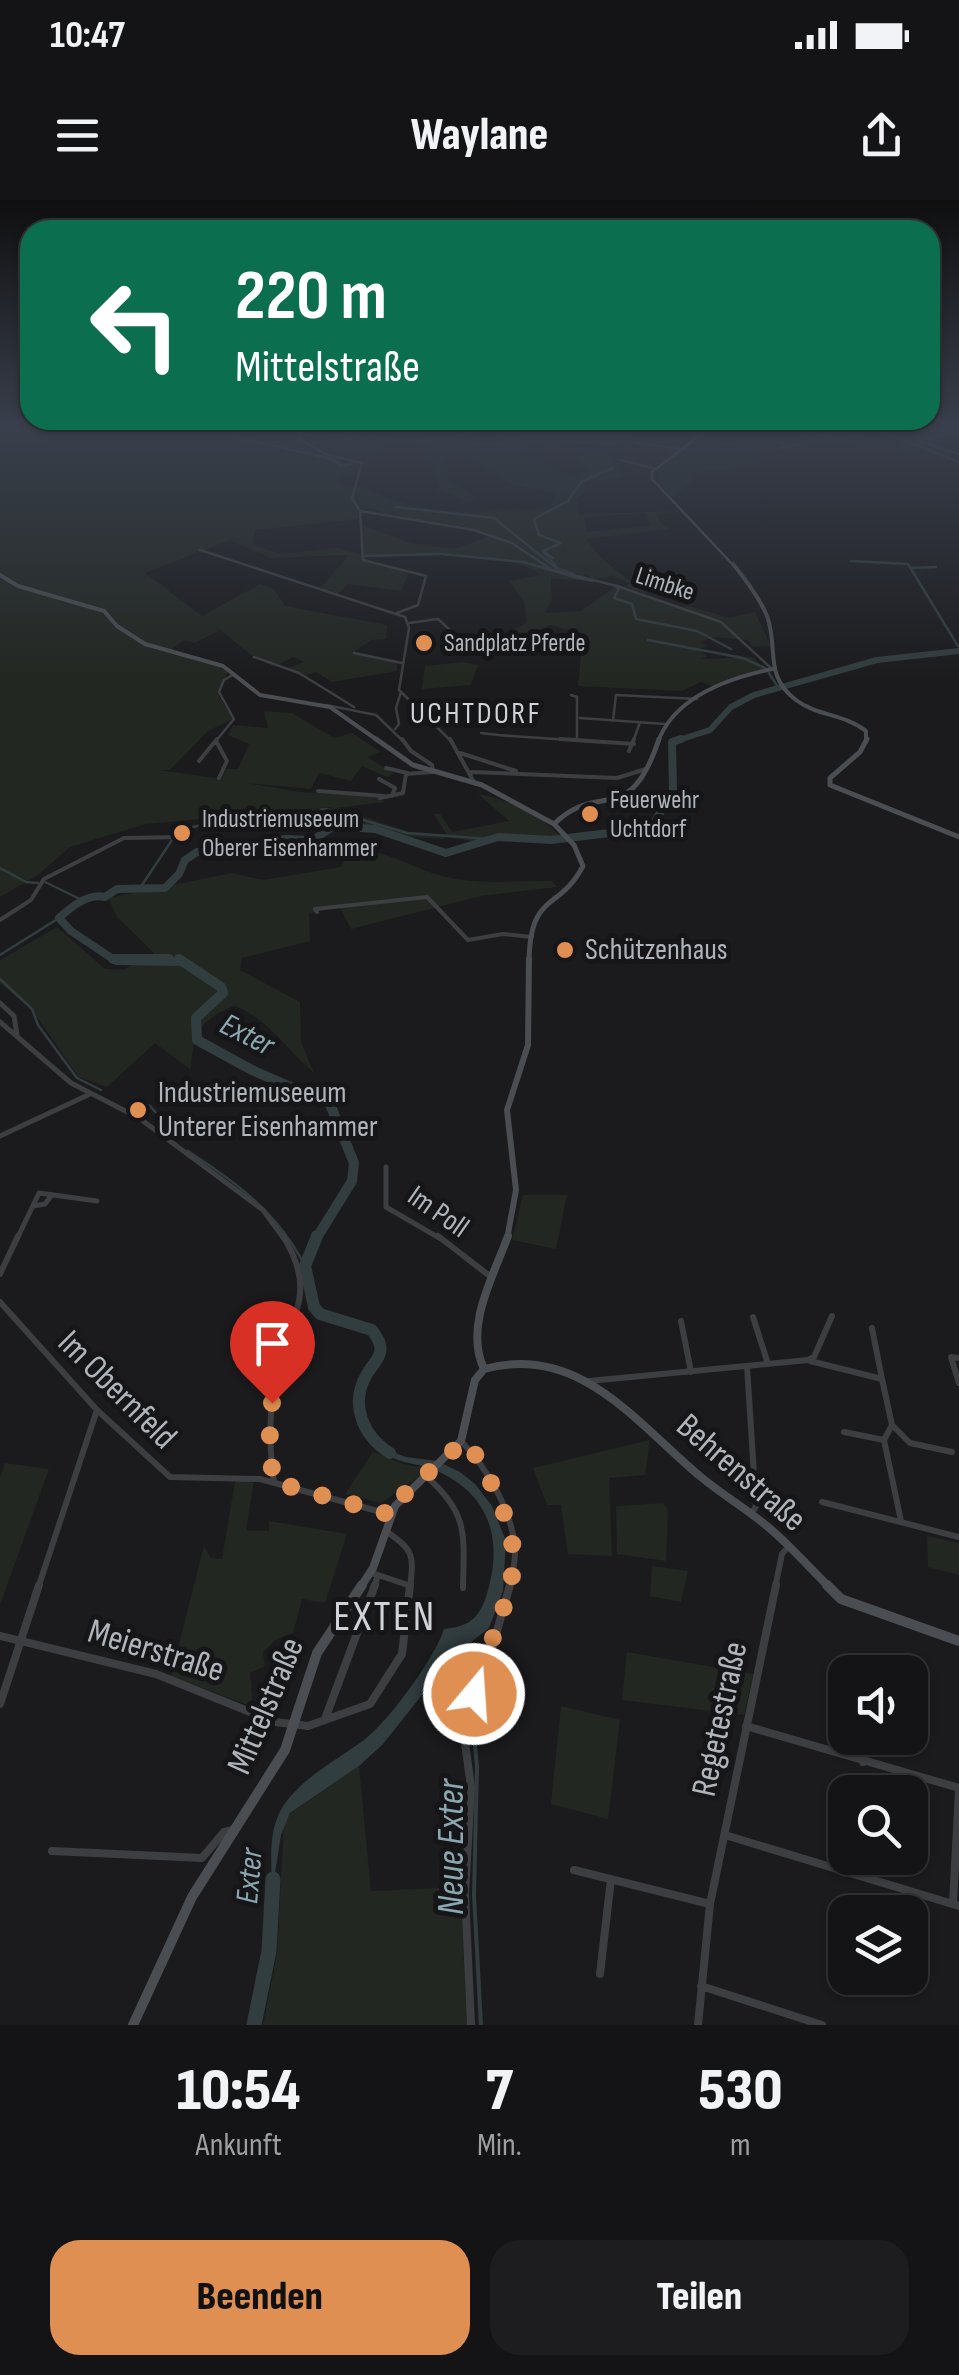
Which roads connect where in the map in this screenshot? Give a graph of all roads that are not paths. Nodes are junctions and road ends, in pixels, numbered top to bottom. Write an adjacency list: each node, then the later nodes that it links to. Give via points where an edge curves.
1 (360, 511): 6 (street, via 363,560 426,576 418,605)
2 (361, 511): 12 (street, Limbke, via 474,530 512,543 552,570 721,622)
3 (682, 511): 12 (street, via 756,593 770,631)
4 (200, 550): 6 (street)
5 (0, 575): 13 (street, via 104,611 150,647 214,662)
6 (397, 613): 7 (street)
7 (409, 623): 8 (street, via 438,619); 11 (street)
8 (451, 631)
9 (354, 653): 11 (street)
10 (254, 658): 18 (street, via 296,672)
11 (402, 663): 14 (street)
12 (772, 669): 16 (street); 45 (street, via 800,706 866,731 860,752 829,780 833,787)
13 (234, 674): 17 (street, via 260,695); 26 (street, via 218,692 234,718)
14 (401, 692): 23 (street); 29 (street, via 442,728)
15 (571, 695): 19 (street)
16 (697, 699): 20 (street, via 616,695); 22 (street)
17 (322, 705): 18 (street); 33 (street)
18 (358, 710): 23 (street)
19 (580, 718): 20 (street); 25 (street)
20 (613, 720): 21 (street)
21 (640, 722): 22 (street); 27 (street)
22 (665, 724): 32 (street)
23 (394, 729): 33 (street)
24 (481, 733): 25 (street)
25 (578, 740): 27 (street)
26 (216, 741): 30 (street); 37 (street, via 227,761)
27 (634, 744): 28 (street)
28 (629, 751)
29 (458, 753): 34 (street); 36 (street)
30 (199, 760)
31 (386, 768): 35 (street)
32 (648, 768): 36 (street, via 618,778); 43 (street, via 630,792 567,811)
33 (433, 772): 35 (street); 39 (street)
34 (471, 772): 36 (street); 39 (street)
35 (407, 773): 41 (street, via 403,792)
36 (528, 774)
37 (219, 778)
38 (378, 778): 41 (street, via 394,788)
39 (474, 782): 43 (street)
40 (318, 790): 41 (street)
41 (392, 796): 42 (street)
42 (380, 798)
43 (554, 824): 48 (street, via 582,857 580,874 538,912)
44 (186, 836): 47 (street, via 128,836 42,880 31,900)
45 (959, 838)
46 (317, 912): 48 (street, via 334,904 427,897 468,940)
47 (0, 920)
48 (532, 937): 57 (street, via 530,1032 506,1103 516,1198)
49 (0, 1003): 51 (street, via 14,1016)
50 (0, 1022): 51 (street)
51 (17, 1035): 52 (street)
52 (89, 1095): 53 (street); 79 (street, via 132,1114 219,1176 263,1210 286,1241 302,1299 275,1376 269,1448)
53 (0, 1136)
54 (386, 1167): 57 (street, Im Poll, via 386,1208)
55 (97, 1201): 56 (street, via 39,1194)
56 (0, 1274)
57 (494, 1278): 67 (street, via 475,1334)
58 (0, 1302): 72 (street, Im Obernfeld)
59 (832, 1316): 64 (street)
60 (753, 1317): 65 (street)
61 (681, 1321): 68 (street)
62 (872, 1328): 69 (street)
63 (959, 1358): 71 (street, via 951,1356)
64 (808, 1360): 65 (street); 69 (street)
65 (768, 1364): 66 (street)
66 (747, 1366): 68 (street); 81 (street)
67 (484, 1369): 70 (street, Behrenstraße, via 508,1364); 76 (street, Mittelstraße, via 475,1380)
68 (690, 1372): 70 (street)
69 (882, 1379): 73 (street)
70 (590, 1381): 81 (street, Behrenstraße)
71 (959, 1383)
72 (97, 1410): 79 (street, Im Obernfeld, via 170,1477); 91 (street)
73 (892, 1425): 75 (street); 77 (street, via 910,1443)
74 (844, 1432): 75 (street)
75 (884, 1440): 83 (street)
76 (461, 1441): 78 (street, Mittelstraße); 111 (street, via 480,1461 514,1549 508,1602 483,1680 460,1705 470,1788 465,1894)
77 (952, 1452)
78 (428, 1476): 82 (street, Mittelstraße); 89 (street, via 458,1505 463,1520)
79 (274, 1482): 82 (street, Im Obernfeld)
80 (822, 1502): 83 (street)
81 (752, 1514): 86 (street, Behrenstraße)
82 (392, 1515): 84 (street, Mittelstraße)
83 (901, 1521): 85 (street)
84 (386, 1531): 87 (street, Mittelstraße); 88 (street, via 409,1547)
85 (959, 1537)
86 (788, 1547): 92 (street, Behrenstraße, via 856,1608); 95 (street, Regetestraße)
87 (374, 1574): 88 (street); 94 (street); 96 (street, Mittelstraße, via 328,1630)
88 (408, 1585): 94 (street, via 402,1654 370,1704)
89 (463, 1588)
90 (0, 1636): 91 (street, Meierstraße)
91 (21, 1641): 93 (street); 96 (street, Meierstraße, via 156,1674)
92 (959, 1641)
93 (0, 1704)
94 (325, 1719): 96 (street)
95 (746, 1726): 98 (street); 101 (street, Regetestraße)
96 (293, 1727): 100 (street, Mittelstraße)
97 (864, 1755): 98 (street)
98 (863, 1762): 99 (street)
99 (959, 1790): 106 (street)
100 (236, 1830): 102 (street, via 224,1832 202,1858); 110 (street, Mittelstraße, via 192,1898)
101 (724, 1834): 105 (street, Regetestraße); 106 (street)
102 (52, 1851)
103 (574, 1870): 104 (street)
104 (611, 1879): 105 (street); 107 (street)
105 (710, 1904): 108 (street, Regetestraße)
106 (956, 1905)
107 (600, 1974)
108 (701, 1986): 109 (street); 112 (street, Regetestraße)
109 (804, 2022): 113 (street)
110 (133, 2025)
111 (471, 2025)
112 (698, 2025)
113 (822, 2025)

